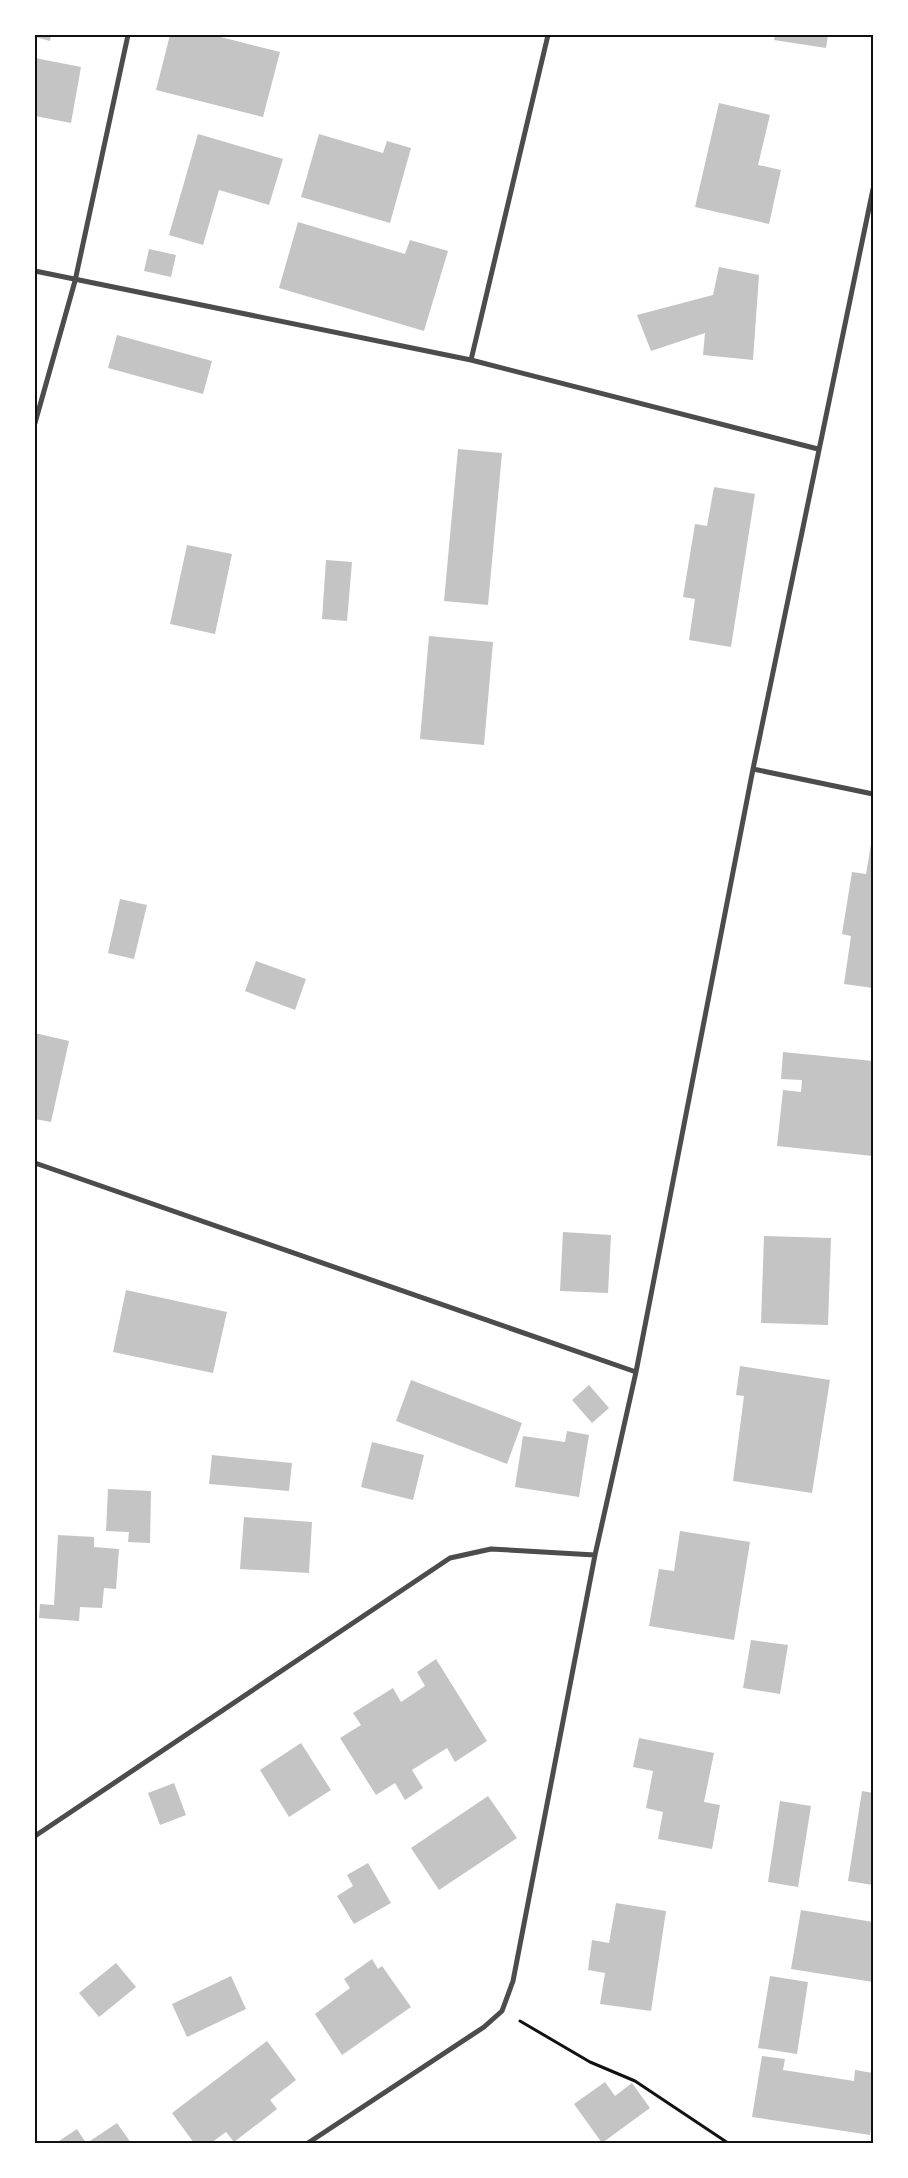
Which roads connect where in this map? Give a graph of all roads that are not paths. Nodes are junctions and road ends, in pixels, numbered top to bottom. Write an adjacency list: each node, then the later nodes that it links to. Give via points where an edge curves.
1 (128, 35): 5 (street)
2 (548, 35): 6 (street)
3 (873, 189): 8 (street)
4 (35, 271): 5 (street)
5 (75, 281): 6 (street); 7 (street)
6 (471, 360): 8 (street)
7 (35, 424)
8 (818, 449): 9 (street)
9 (753, 769): 10 (street); 12 (street)
10 (873, 794)
11 (35, 1163): 12 (street)
12 (636, 1372): 13 (street)
13 (595, 1555): 14 (street, via 491,1549 450,1558); 15 (street, via 519,1954 502,2011 484,2027)
14 (35, 1836)
15 (308, 2143)

